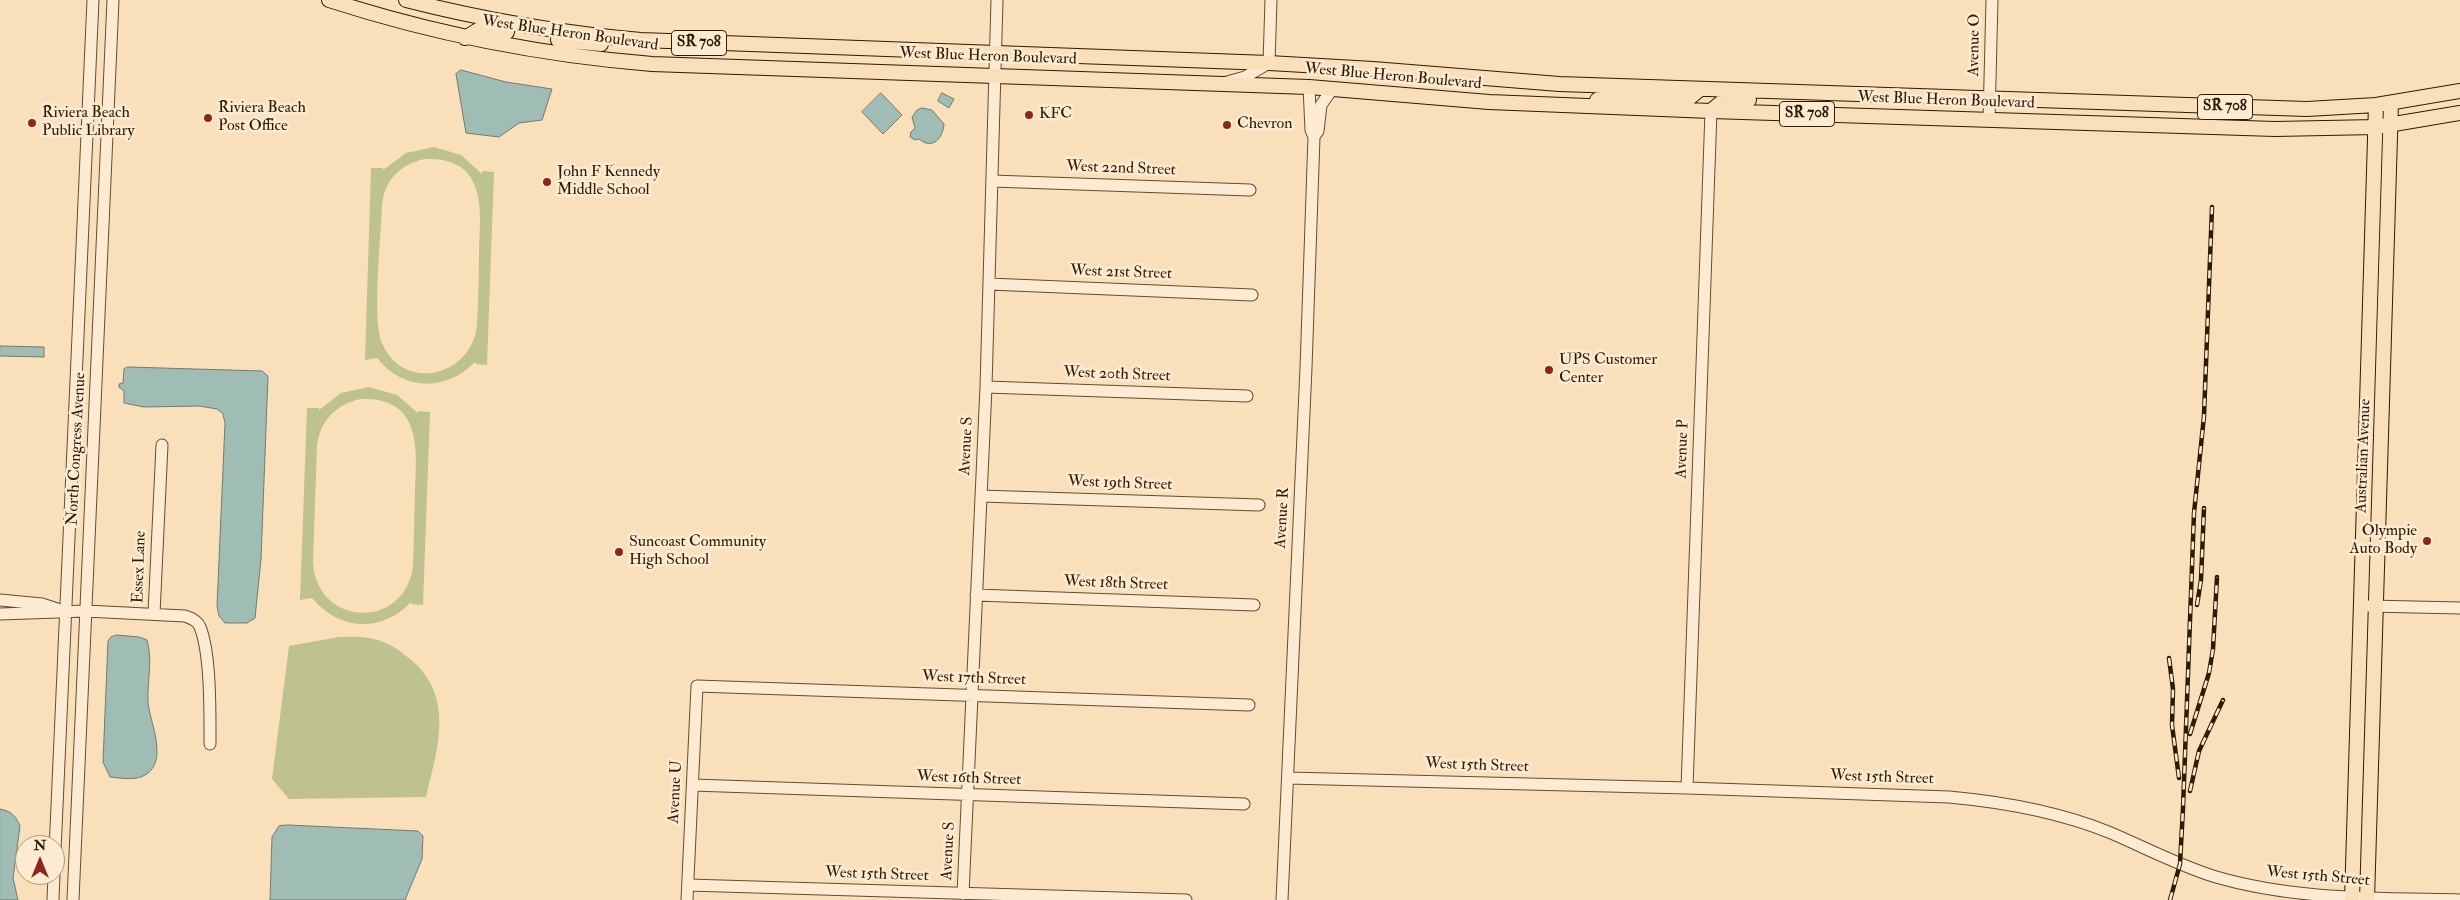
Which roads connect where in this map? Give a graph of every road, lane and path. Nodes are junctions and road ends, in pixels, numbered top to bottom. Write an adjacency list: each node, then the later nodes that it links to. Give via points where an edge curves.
1 (93, 0): 47 (street, North Congress Avenue)
2 (113, 0): 46 (street, North Congress Avenue)
3 (329, 0): 9 (main road, West Blue Heron Boulevard / SR 708)
4 (406, 0): 8 (main road, West Blue Heron Boulevard / SR 708)
5 (997, 0): 12 (street, Avenue S)
6 (1271, 0): 13 (street)
7 (1992, 0): 21 (street, Avenue O)
8 (454, 12): 9 (main road, via 442,23); 10 (main road, West Blue Heron Boulevard / SR 708)
9 (428, 28): 11 (main road, West Blue Heron Boulevard / SR 708)
10 (612, 37): 11 (main road, via 605,44 581,44 486,29); 12 (main road, West Blue Heron Boulevard / SR 708)
11 (465, 38): 14 (main road, West Blue Heron Boulevard / SR 708, via 563,55 652,64)
12 (996, 53): 13 (main road, West Blue Heron Boulevard / SR 708); 14 (street, Avenue S)
13 (1269, 63): 15 (street, via 1245,77); 18 (main road, West Blue Heron Boulevard / SR 708, via 1559,84)
14 (995, 74): 15 (main road, West Blue Heron Boulevard / SR 708); 31 (street, Avenue S)
15 (1223, 83): 16 (main road, West Blue Heron Boulevard / SR 708)
16 (1309, 87): 17 (main road, West Blue Heron Boulevard / SR 708); 30 (street, Avenue R)
17 (1332, 88): 24 (main road, West Blue Heron Boulevard / SR 708, via 1489,102); 30 (street, Avenue R, via 1321,105 1318,131)
18 (1699, 90): 20 (main road, West Blue Heron Boulevard / SR 708); 24 (main road, via 1688,99 1602,97)
19 (2460, 91): 22 (main road, West Blue Heron Boulevard / SR 708)
20 (1814, 94): 21 (main road, West Blue Heron Boulevard / SR 708); 25 (main road, via 1807,102 1723,101)
21 (1990, 99): 23 (main road, West Blue Heron Boulevard / SR 708, via 2266,109); 27 (street, Avenue O)
22 (2391, 103): 23 (main road, West Blue Heron Boulevard / SR 708); 28 (main road, Australian Avenue)
23 (2376, 105): 29 (main road, Australian Avenue)
24 (1585, 106): 25 (main road, West Blue Heron Boulevard / SR 708)
25 (1711, 111): 27 (main road, West Blue Heron Boulevard / SR 708); 56 (street, Avenue P)
26 (2460, 113): 28 (main road, West Blue Heron Boulevard / SR 708)
27 (1989, 120): 29 (main road, West Blue Heron Boulevard / SR 708, via 2275,129)
28 (2391, 125): 29 (main road, West Blue Heron Boulevard / SR 708); 44 (main road, Australian Avenue)
29 (2376, 126): 43 (main road, Australian Avenue)
30 (1314, 137): 54 (street, Avenue R)
31 (992, 181): 32 (street, West 22nd Street); 33 (street, Avenue S)
32 (1250, 190)
33 (989, 284): 34 (street, West 21st Street); 35 (street, Avenue S)
34 (1252, 295)
35 (986, 388): 36 (street, West 20th Street); 38 (street, Avenue S)
36 (1246, 396)
37 (162, 445): 49 (street, Essex Lane)
38 (981, 496): 39 (street, West 19th Street); 40 (street, Avenue S)
39 (1259, 506)
40 (976, 596): 42 (street, West 18th Street); 51 (street, Avenue S)
41 (0, 600): 47 (street, via 42,604)
42 (1254, 605)
43 (2361, 606): 44 (street); 63 (main road, Australian Avenue)
44 (2378, 606): 45 (street); 64 (main road, Australian Avenue)
45 (2460, 608)
46 (86, 611): 47 (street); 49 (street); 66 (street, North Congress Avenue)
47 (66, 612): 48 (street); 59 (street, North Congress Avenue)
48 (0, 614)
49 (154, 614): 53 (street, Essex Lane, via 185,616 200,627 208,675)
50 (697, 686): 51 (street, West 17th Street); 55 (street, Avenue U)
51 (972, 695): 52 (street, West 17th Street); 57 (street, Avenue S)
52 (1249, 705)
53 (210, 744)
54 (1288, 778): 56 (street, West 15th Street); 69 (street, Avenue R)
55 (692, 785): 57 (street, West 16th Street); 61 (street, Avenue U)
56 (1687, 788): 63 (street, West 15th Street, via 1986,800 2069,818 2180,864 2257,888)
57 (968, 795): 58 (street, West 16th Street); 62 (street, Avenue S)
58 (1244, 804)
59 (56, 835)
60 (54, 885): 65 (street)
61 (688, 885): 62 (street, West 15th Street); 67 (street, Avenue U)
62 (963, 894): 68 (street, West 15th Street)
63 (2352, 899): 64 (street, West 15th Street)
64 (2367, 899): 70 (street, West 15th Street)
65 (53, 900)
66 (73, 900)
67 (687, 900)
68 (1186, 900)
69 (1282, 900)
70 (2460, 900)

